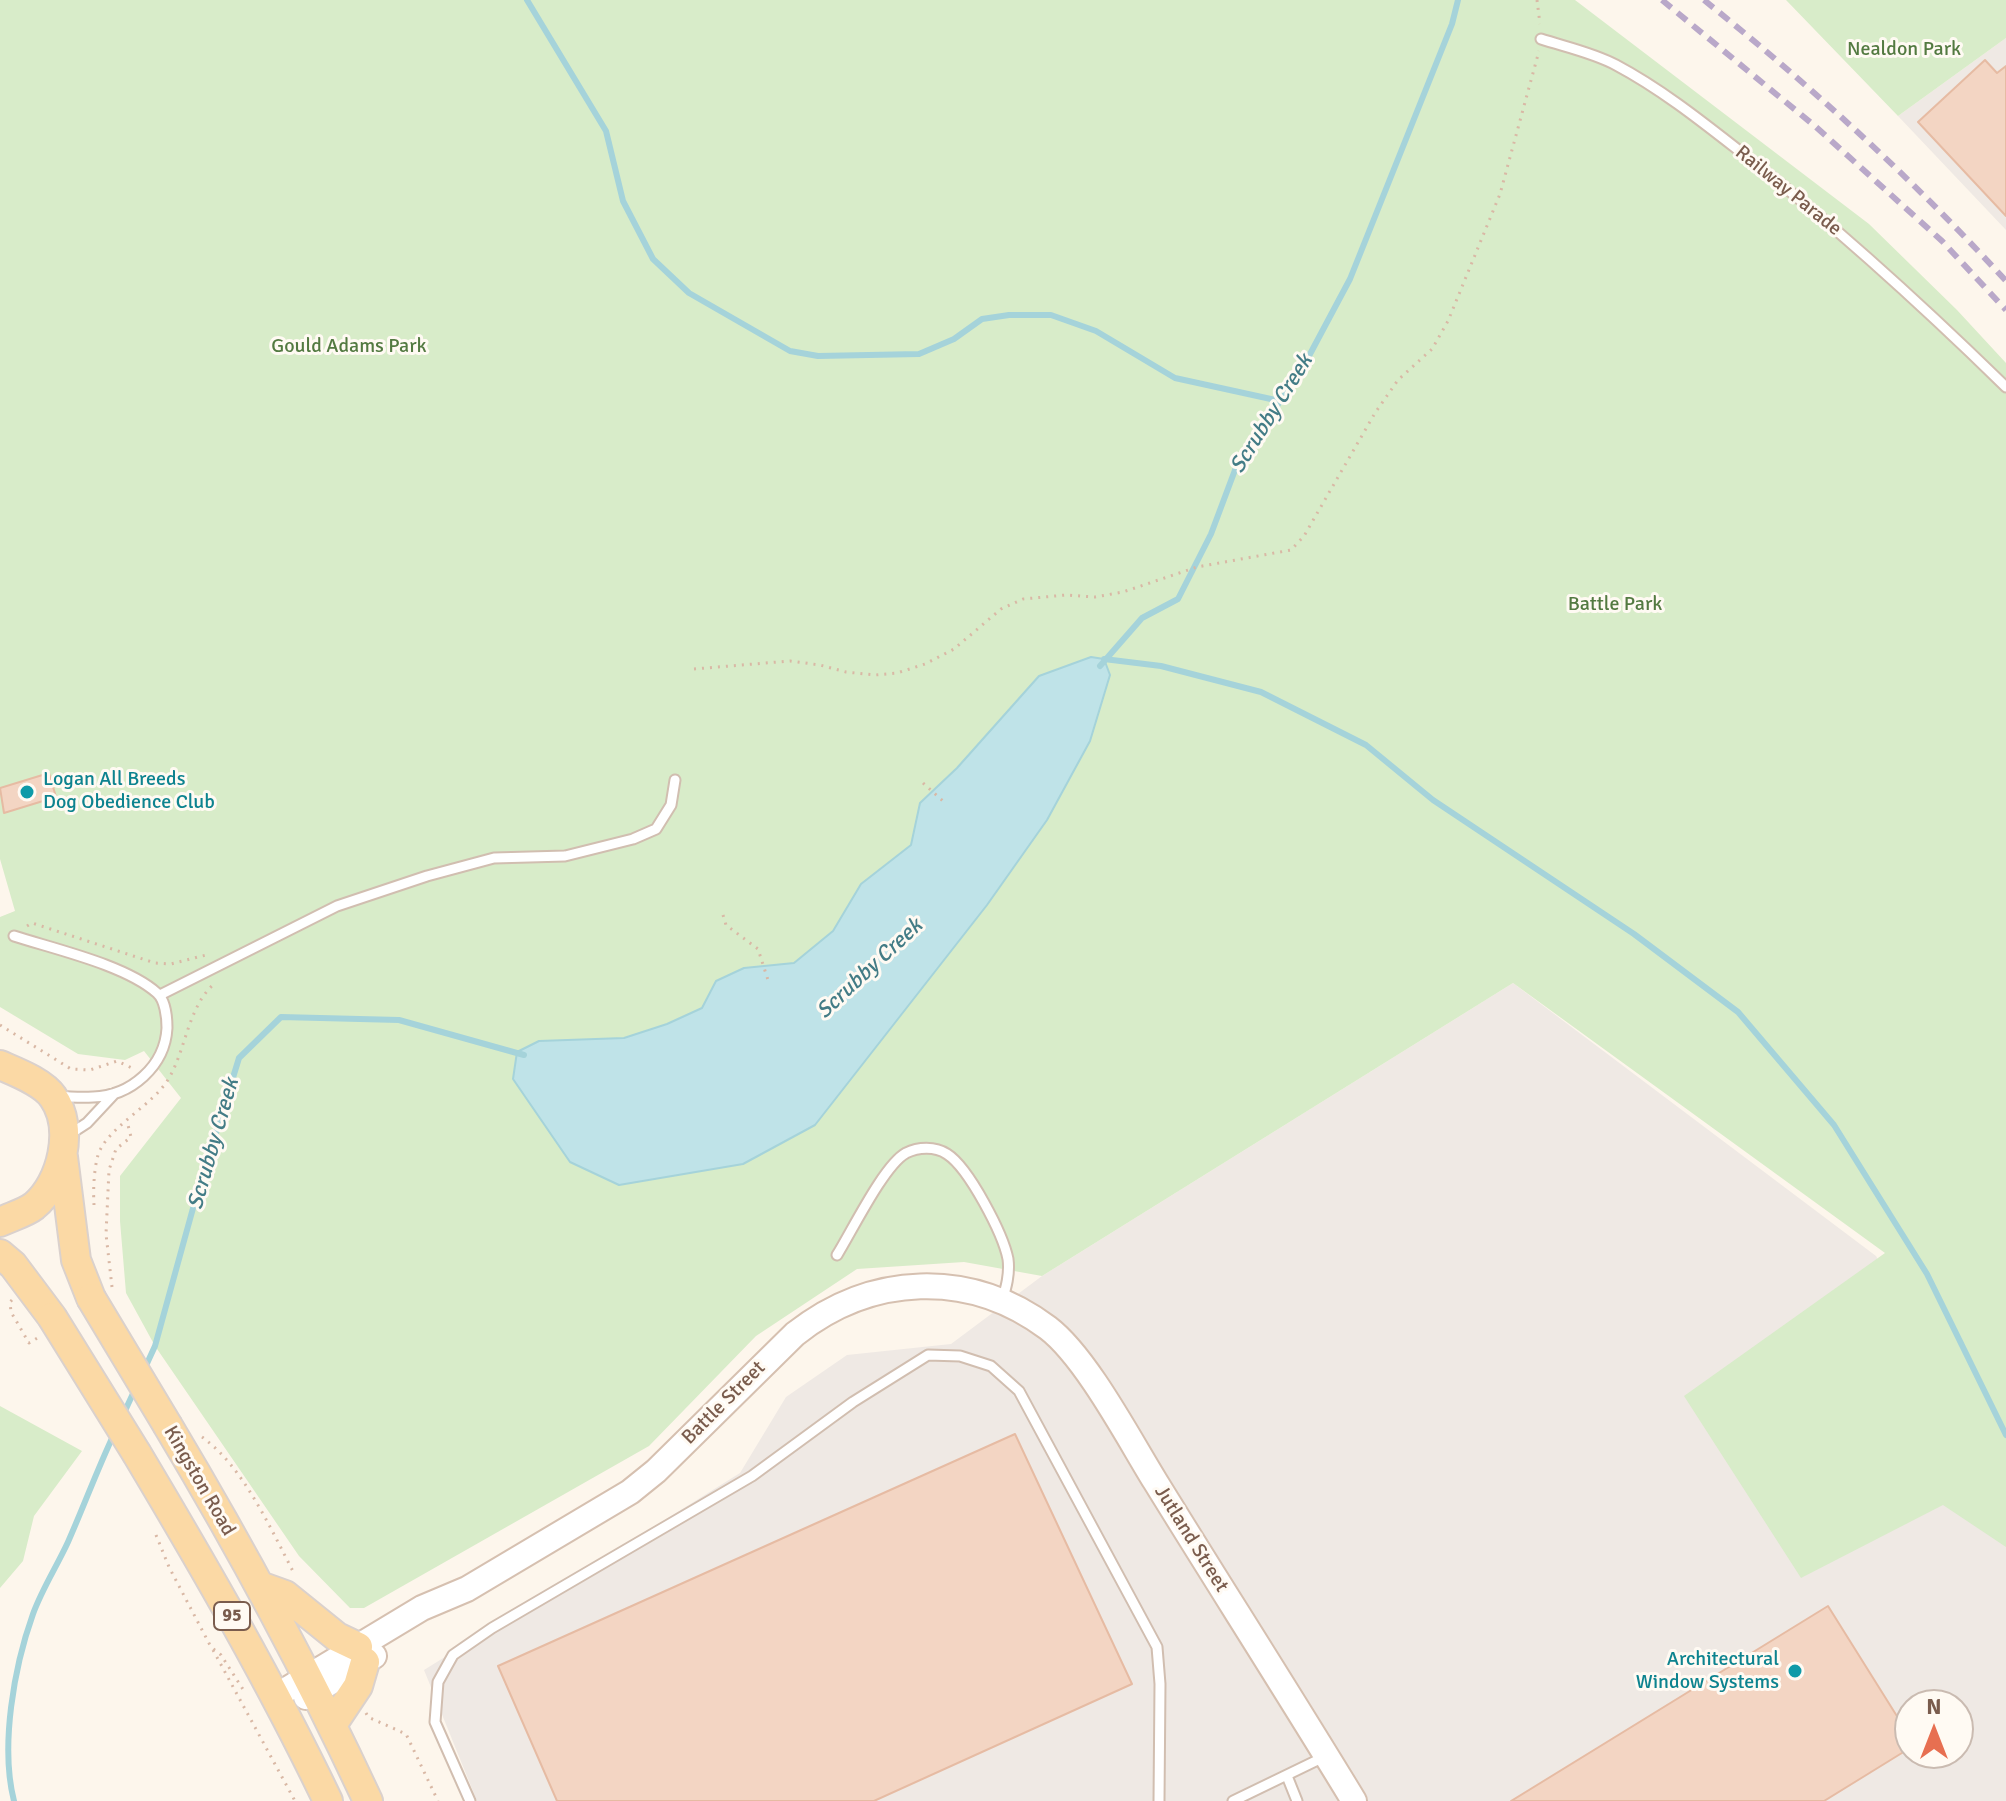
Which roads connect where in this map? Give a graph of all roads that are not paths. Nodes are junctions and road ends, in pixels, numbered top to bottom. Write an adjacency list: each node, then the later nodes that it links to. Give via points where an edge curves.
1 (1541, 39): 2 (lane, Railway Parade, via 1614,64 1713,130 1912,296)
2 (2006, 387)
3 (675, 780): 5 (lane, via 671,805 656,829 633,839 565,856 494,858 427,876 337,906)
4 (14, 936): 5 (lane, via 117,970)
5 (160, 995): 7 (lane, via 166,1040 145,1077)
6 (0, 1065): 8 (main road)
7 (115, 1093): 8 (lane, via 95,1098); 9 (lane)
8 (53, 1096): 9 (main road, 95)
9 (63, 1145): 10 (main road, via 55,1179 34,1205); 14 (main road, Kingston Road / 95, bridge, via 76,1260 91,1298)
10 (0, 1222)
11 (0, 1254): 17 (main road, Kingston Road / 95, bridge, via 52,1317 137,1454 223,1599)
12 (837, 1255): 13 (lane, via 898,1159 915,1149 940,1150 965,1173 1005,1250 1008,1273)
13 (1002, 1301): 15 (street, Battle Street, via 960,1289 910,1286 869,1294 828,1311 795,1334 630,1492 467,1589 422,1608); 19 (street, Jutland Street, via 1049,1329 1082,1365)
14 (260, 1586): 15 (main road, via 285,1595); 16 (main road, Kingston Road / 95)
15 (361, 1654): 16 (street, Battle Street); 18 (main road, via 358,1686)
16 (312, 1684): 17 (street, Battle Street); 18 (main road, Kingston Road / 95)
17 (271, 1703): 21 (main road, Kingston Road / 95)
18 (332, 1725): 22 (main road, Kingston Road / 95)
19 (1326, 1756): 20 (lane); 27 (street, Jutland Street)
20 (1287, 1776): 25 (lane); 26 (lane)
21 (328, 1801)
22 (368, 1801)
23 (470, 1801): 24 (lane, via 435,1722 438,1682 453,1655 752,1476 928,1355 960,1356 991,1366 1019,1391 1157,1647)
24 (1159, 1801)
25 (1233, 1801)
26 (1297, 1801)
27 (1354, 1801)

